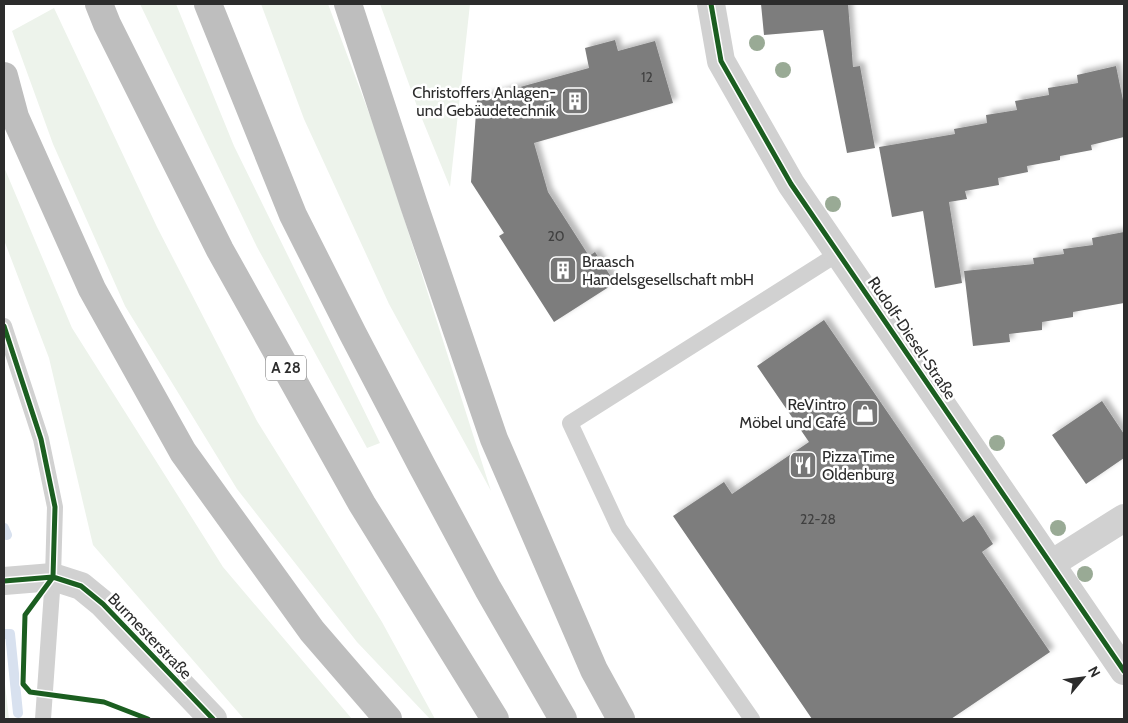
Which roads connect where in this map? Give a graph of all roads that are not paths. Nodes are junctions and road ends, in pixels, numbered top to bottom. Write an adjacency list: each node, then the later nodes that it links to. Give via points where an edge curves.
1 (99, 4): 17 (highway, A 28, via 220,250 362,504)
2 (208, 4): 13 (highway, via 293,215 430,482)
3 (348, 4): 18 (highway, via 494,439 594,670)
4 (711, 4): 6 (street, Rudolf-Diesel-Straße, via 721,62 792,184)
5 (4, 76): 16 (highway, via 16,117 92,289 183,452 312,631)
6 (839, 253): 9 (street, Rudolf-Diesel-Straße); 19 (lane, via 570,423 619,528)
7 (4, 326): 10 (lane, via 41,439 55,507)
8 (1124, 518): 9 (street)
9 (1051, 564): 12 (street, Rudolf-Diesel-Straße)
10 (53, 577): 11 (street, Burmesterstraße); 14 (lane); 15 (street, Burmesterstraße, via 81,586 103,604)
11 (4, 581)
12 (1124, 670)
13 (557, 710)
14 (43, 719)
15 (213, 719)
16 (388, 719)
17 (495, 719)
18 (621, 719)
19 (752, 719)

